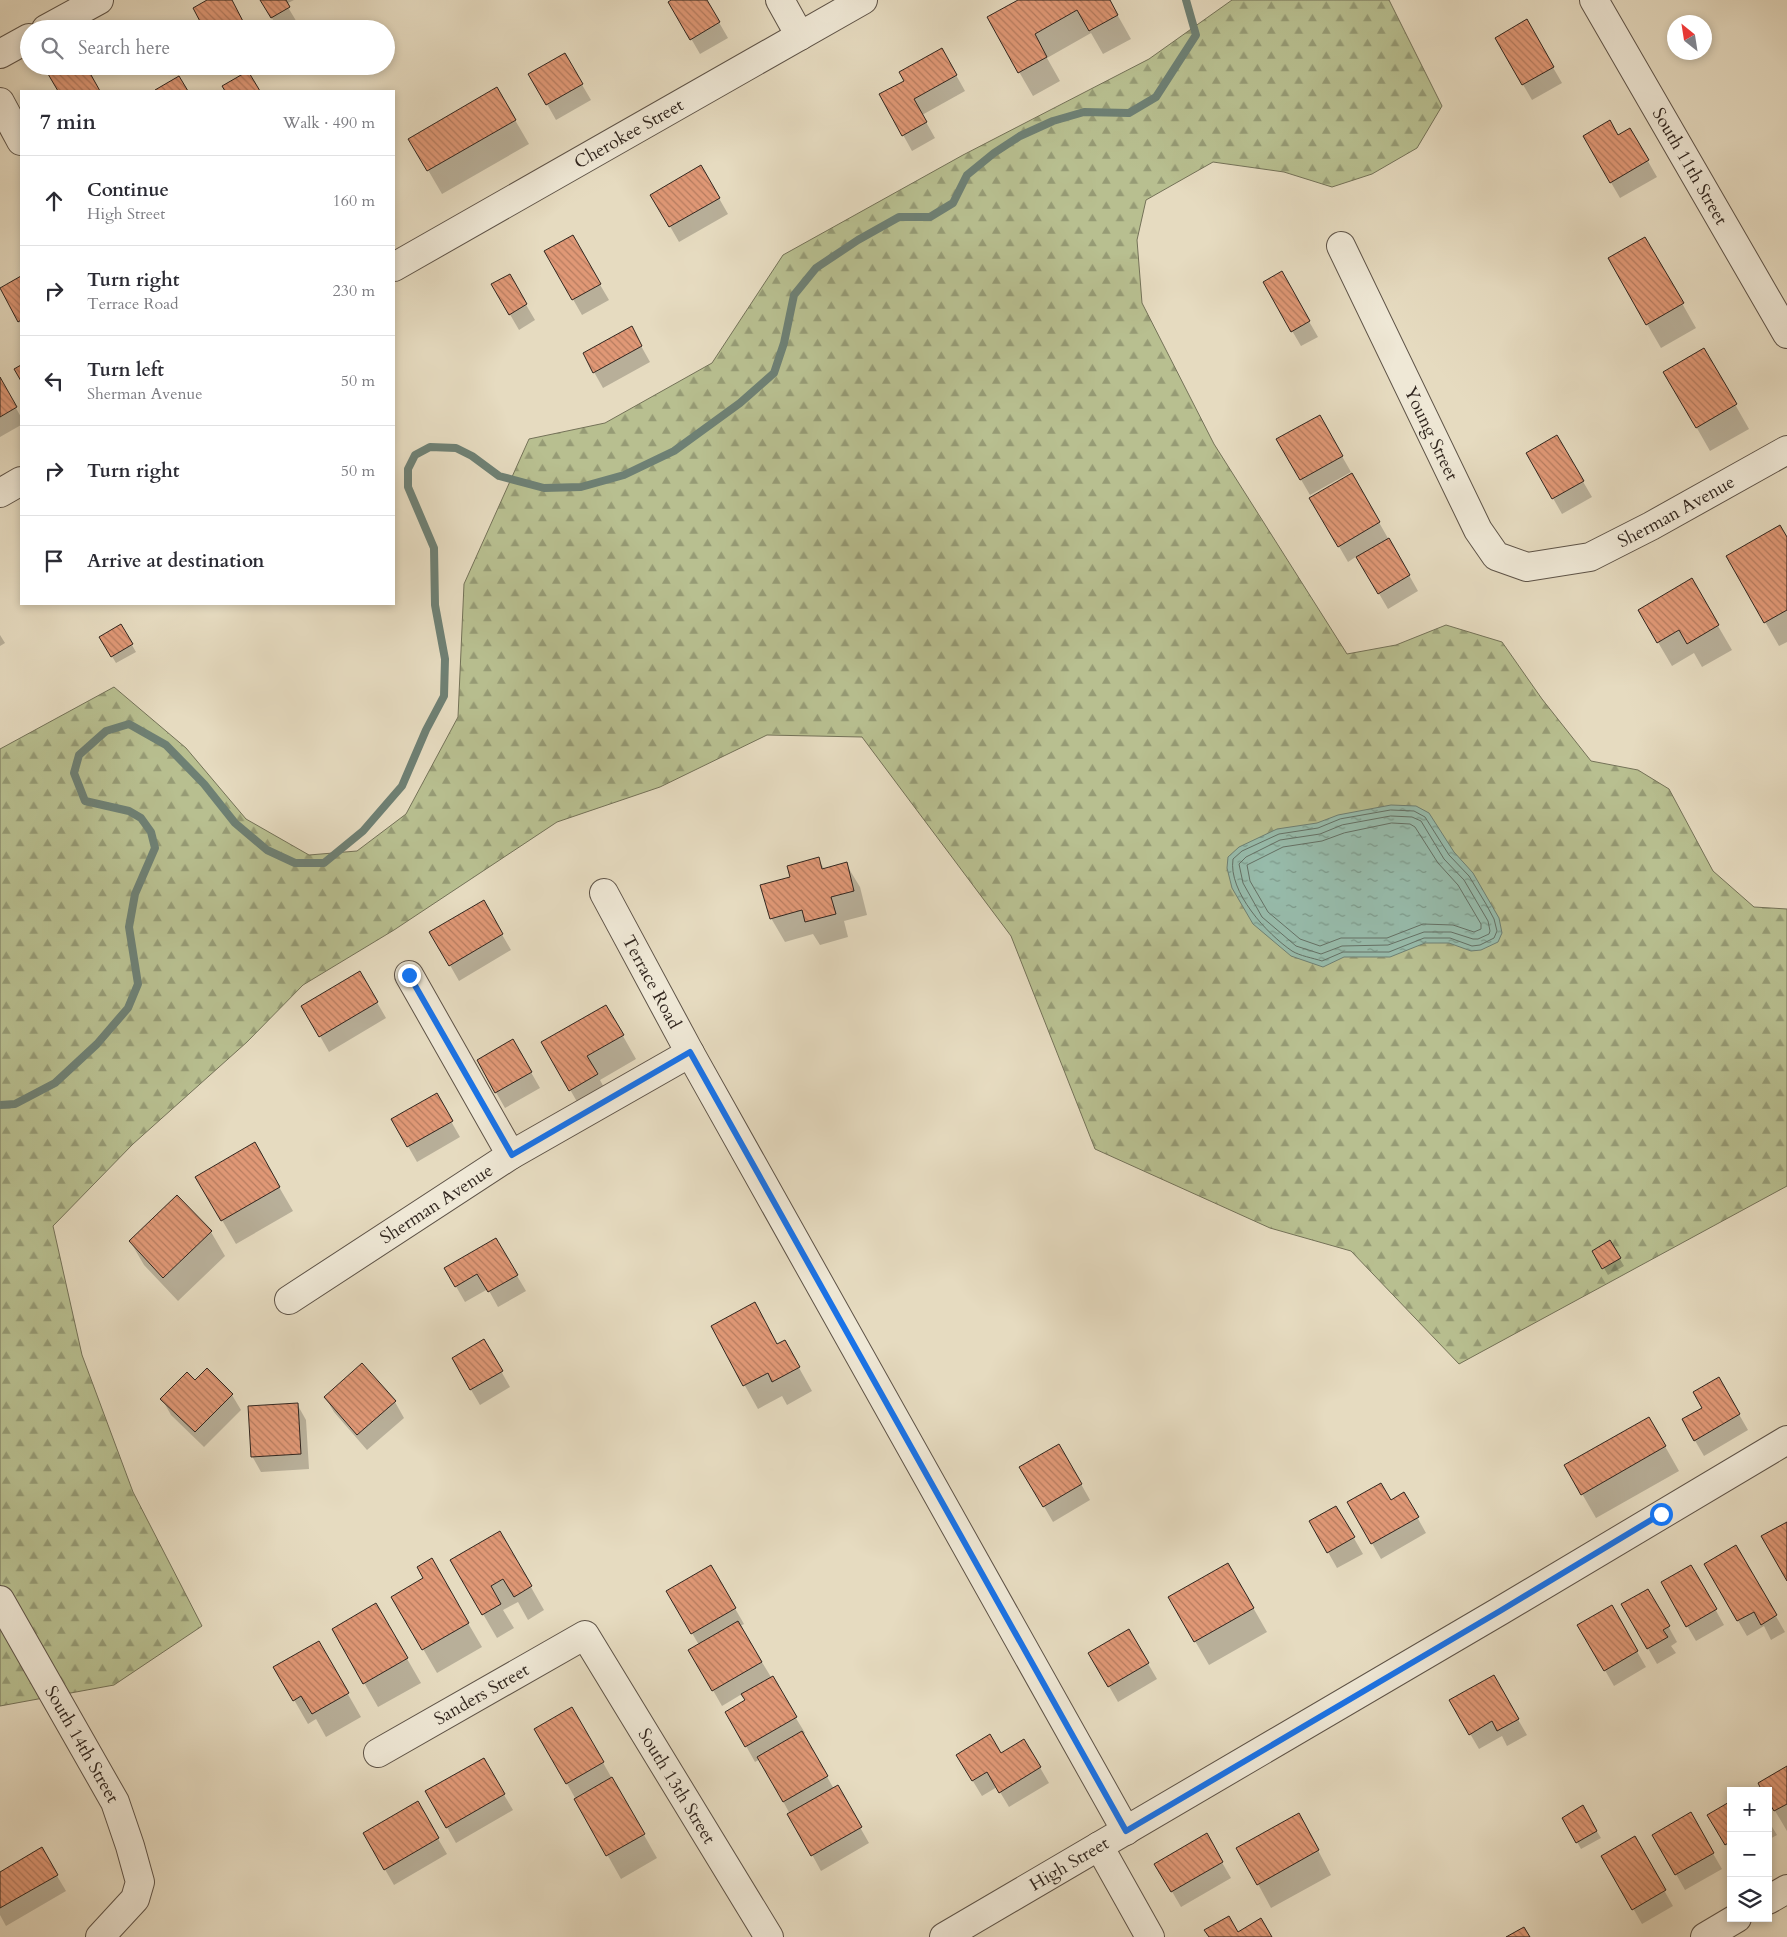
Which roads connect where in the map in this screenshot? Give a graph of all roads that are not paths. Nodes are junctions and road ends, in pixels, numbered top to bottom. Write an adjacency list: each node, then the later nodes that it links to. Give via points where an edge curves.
1 (99, 0): 5 (street)
2 (780, 0): 6 (street)
3 (863, 0): 6 (street, Cherokee Street)
4 (1594, 0): 13 (street, South 11th Street)
5 (62, 20)
6 (800, 36): 12 (street, Cherokee Street)
7 (20, 43): 8 (street)
8 (0, 54)
9 (0, 102): 10 (street)
10 (20, 139)
11 (1341, 246): 17 (street, Young Street, via 1478,530 1496,556 1527,567)
12 (395, 266)
13 (1787, 334)
14 (1787, 450): 17 (street, Sherman Avenue, via 1590,557)
15 (20, 482): 16 (street)
16 (0, 494)
17 (1562, 562)
18 (604, 893): 20 (street, Terrace Road)
19 (409, 975): 21 (street)
20 (690, 1052): 21 (street, Sherman Avenue); 27 (street, Terrace Road)
21 (512, 1155): 22 (street, Sherman Avenue)
22 (289, 1300)
23 (1787, 1440): 27 (street, High Street)
24 (0, 1600): 32 (street, South 14th Street, via 115,1802 140,1882 134,1899)
25 (585, 1634): 26 (street, Sanders Street); 33 (street, South 13th Street)
26 (378, 1754)
27 (1126, 1831): 28 (street, High Street)
28 (1099, 1846): 34 (street, High Street); 35 (street)
29 (1787, 1889): 30 (street)
30 (1772, 1898)
31 (1730, 1922): 36 (street)
32 (100, 1937)
33 (769, 1937)
34 (944, 1937)
35 (1150, 1937)
36 (1705, 1937)

